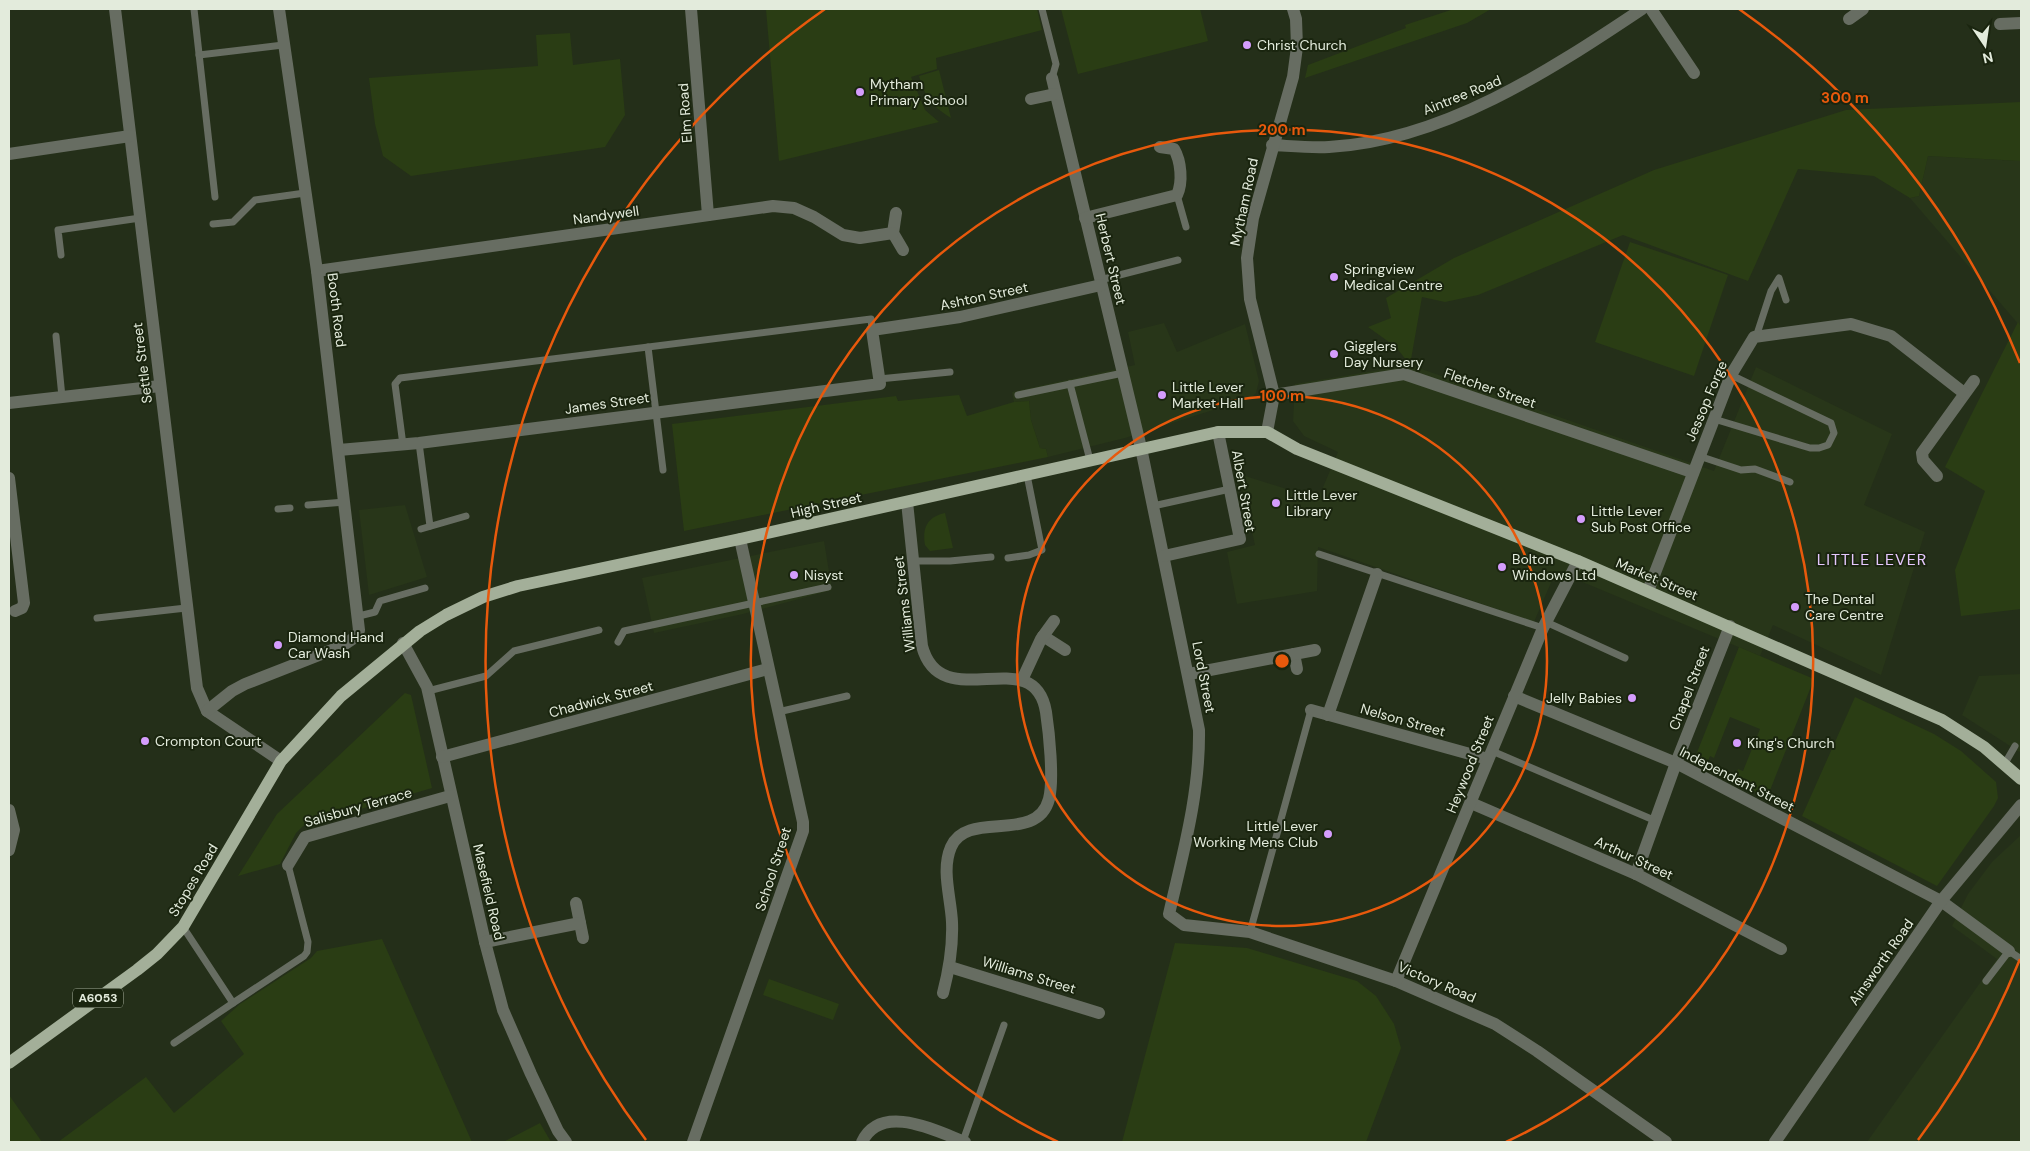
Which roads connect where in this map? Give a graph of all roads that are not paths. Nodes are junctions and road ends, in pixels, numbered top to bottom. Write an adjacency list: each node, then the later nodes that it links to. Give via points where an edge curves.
1 (115, 9): 19 (street, Settle Street)
2 (194, 9): 14 (lane)
3 (279, 9): 13 (street, Booth Road)
4 (691, 9): 27 (street, Elm Road)
5 (1042, 9): 16 (lane, via 1056,64)
6 (1293, 9): 20 (street, Mytham Road, via 1297,47 1293,77)
7 (1642, 9): 20 (street, Aintree Road, via 1574,55 1510,91 1448,119 1385,138 1329,147)
8 (1651, 9): 15 (street)
9 (1863, 9): 10 (street)
10 (1849, 19)
11 (2021, 23): 12 (street)
12 (2000, 24)
13 (283, 45): 14 (lane); 23 (street, Booth Road)
14 (199, 55): 25 (lane)
15 (1694, 73)
16 (1052, 78): 17 (street, Herbert Street)
17 (1055, 94): 18 (street); 29 (street, Herbert Street)
18 (1031, 99)
19 (130, 136): 22 (street); 28 (street, Settle Street)
20 (1272, 145): 51 (street, Mytham Road, via 1253,218 1247,258 1250,299)
21 (1160, 147): 24 (street, via 1174,149 1178,155)
22 (9, 154)
23 (305, 193): 30 (lane, via 255,200 233,222); 36 (street, Booth Road)
24 (1177, 195): 29 (street); 31 (lane)
25 (215, 196)
26 (896, 214): 32 (street)
27 (708, 215): 32 (street, Nandywell, via 772,206 794,208 843,234 860,238); 36 (street, Nandywell)
28 (140, 218): 34 (lane, via 58,230); 49 (street, Settle Street)
29 (1085, 218): 37 (street, Herbert Street)
30 (213, 224)
31 (1186, 227)
32 (893, 233): 33 (street)
33 (903, 250)
34 (61, 255)
35 (1178, 260): 37 (lane)
36 (317, 271): 62 (street, Booth Road)
37 (1101, 283): 39 (street, Ashton Street, via 944,320); 44 (street, Herbert Street)
38 (1786, 300): 41 (lane, via 1779,278 1771,291)
39 (872, 330): 42 (lane, via 871,319); 47 (street)
40 (56, 336): 53 (lane)
41 (1756, 337): 45 (street, Jessop Forge); 50 (street, via 1851,324 1891,336)
42 (648, 347): 55 (lane); 60 (lane, via 400,378 395,384)
43 (950, 372): 47 (lane)
44 (1123, 373): 48 (lane); 61 (street, Herbert Street)
45 (1731, 376): 56 (street, Jessop Forge); 56 (lane, via 1831,423 1834,433 1828,444 1810,448)
46 (1974, 381): 50 (street)
47 (880, 382): 55 (street, James Street)
48 (1070, 384): 52 (lane); 64 (lane)
49 (160, 386): 53 (street); 93 (street, Settle Street)
50 (1964, 393): 68 (street, via 1922,453 1923,460)
51 (1274, 395): 58 (street, Mytham Road); 66 (street, Fletcher Street, via 1404,374)
52 (1018, 396)
53 (62, 397): 54 (street)
54 (9, 403)
55 (656, 412): 59 (street, James Street); 65 (lane)
56 (1714, 419): 63 (street, Jessop Forge)
57 (1218, 432): 58 (main road, High Street); 61 (main road, High Street); 71 (street, Albert Street)
58 (1267, 432): 87 (main road, Market Street, via 1297,450)
59 (419, 443): 60 (street, James Street); 79 (lane)
60 (403, 445): 62 (street, James Street)
61 (1141, 448): 64 (main road, High Street); 75 (street, Lord Street)
62 (338, 450): 72 (street, Booth Road)
63 (1699, 456): 66 (street, Jessop Forge); 70 (lane, via 1741,470 1755,469)
64 (1090, 460): 67 (main road, High Street)
65 (663, 470)
66 (1692, 472): 91 (street, Jessop Forge)
67 (1027, 475): 73 (main road, High Street); 85 (lane, via 1042,550)
68 (1937, 476)
69 (9, 478): 94 (street, via 24,604)
70 (1790, 482)
71 (1230, 489): 75 (lane); 83 (street, Albert Street, via 1240,539)
72 (345, 502): 74 (lane); 95 (street, Booth Road)
73 (907, 502): 81 (main road, High Street); 86 (street, Williams Street)
74 (308, 505)
75 (1153, 506): 83 (street, Lord Street)
76 (290, 508): 77 (lane)
77 (278, 509)
78 (466, 516): 79 (lane)
79 (430, 526): 80 (lane)
80 (421, 529)
81 (740, 539): 92 (street, School Street); 103 (main road, High Street, via 518,586 483,597 446,615)
82 (1318, 554): 88 (lane)
83 (1164, 556): 110 (street, Lord Street)
84 (991, 557): 86 (lane)
85 (1008, 558)
86 (914, 561): 111 (street, Williams Street, via 922,646 930,665 945,677 956,679 1007,677)
87 (1578, 561): 91 (main road, Market Street); 98 (street, Heywood Street)
88 (1376, 574): 98 (lane); 118 (street)
89 (828, 587): 92 (lane)
90 (425, 588): 95 (lane, via 380,601 374,612)
91 (1648, 591): 99 (main road, Market Street)
92 (754, 604): 102 (lane, via 624,632); 108 (street, School Street)
93 (186, 608): 96 (lane); 116 (street, Settle Street, via 197,688)
94 (15, 611)
95 (359, 616): 116 (street, via 359,630 352,641 245,684)
96 (97, 618)
97 (1054, 621): 101 (street)
98 (1544, 625): 107 (lane); 114 (street, Heywood Street)
99 (1730, 626): 123 (street, Chapel Street); 124 (main road, Market Street, via 1942,720 1984,747)
100 (599, 630): 112 (lane, via 514,651 486,676)
101 (1043, 636): 104 (street); 111 (street)
102 (618, 642)
103 (403, 643): 112 (street, Masefield Road); 122 (main road, Stopes Road, via 341,696)
104 (1065, 650)
105 (1315, 650): 106 (street)
106 (1294, 654): 109 (street); 110 (street)
107 (1625, 658)
108 (768, 669): 117 (street, School Street); 121 (street, Chadwick Street)
109 (1297, 669)
110 (1189, 674): 136 (street, Lord Street, via 1199,730 1200,764 1197,791)
111 (1022, 680): 145 (street, via 1035,688 1044,704 1052,784 1049,801 1038,816 1026,823 979,828 960,834 951,846 946,863 952,925)
112 (428, 691): 121 (street, Masefield Road)
113 (847, 696): 117 (lane)
114 (1514, 696): 120 (street, Heywood Street); 123 (street, Independent Street)
115 (1310, 710): 118 (street, Nelson Street); 139 (lane)
116 (207, 711): 122 (street)
117 (778, 712): 155 (street, School Street, via 803,831)
118 (1328, 715): 120 (street, Nelson Street)
119 (2015, 746): 124 (lane)
120 (1490, 755): 127 (street, Heywood Street); 130 (lane)
121 (442, 757): 126 (street, Masefield Road)
122 (281, 761): 138 (main road, Stopes Road)
123 (1676, 763): 130 (street, Chapel Street); 134 (street, Independent Street)
124 (2004, 765): 125 (main road, Market Street)
125 (2021, 779)
126 (450, 796): 132 (street, Salisbury Terrace, via 304,837); 141 (street, Masefield Road)
127 (1471, 802): 133 (street, Arthur Street); 146 (street, Heywood Street)
128 (2021, 805): 134 (street, Ainsworth Road)
129 (9, 810): 131 (street, via 14,830)
130 (1656, 821): 133 (street, Chapel Street)
131 (9, 850)
132 (288, 865): 149 (lane, Salisbury Terrace, via 308,942 307,952)
133 (1636, 874): 142 (street, Arthur Street)
134 (1941, 902): 143 (street, Independent Street); 159 (street, Ainsworth Road)
135 (576, 903): 137 (street)
136 (1169, 914): 139 (street, Victory Road, via 1184,925 1196,928)
137 (580, 923): 140 (street); 141 (street)
138 (183, 927): 149 (lane); 153 (main road, Stopes Road / A6053, via 137,970)
139 (1250, 932): 146 (street, Victory Road)
140 (583, 938)
141 (485, 942): 154 (street, Masefield Road, via 503,1010 538,1090)
142 (1781, 949)
143 (2009, 951): 144 (lane); 147 (lane)
144 (2021, 959)
145 (950, 967): 148 (street); 150 (street, Williams Street)
146 (1396, 981): 158 (street, Victory Road, via 1495,1024)
147 (1986, 981)
148 (943, 993)
149 (233, 1003): 152 (lane)
150 (1099, 1013)
151 (1004, 1025): 157 (lane)
152 (174, 1043)
153 (9, 1063)
154 (566, 1142)
155 (694, 1142)
156 (862, 1142): 157 (street, via 878,1126 890,1120 906,1121)
157 (964, 1142)
158 (1666, 1142)
159 (1775, 1142)

